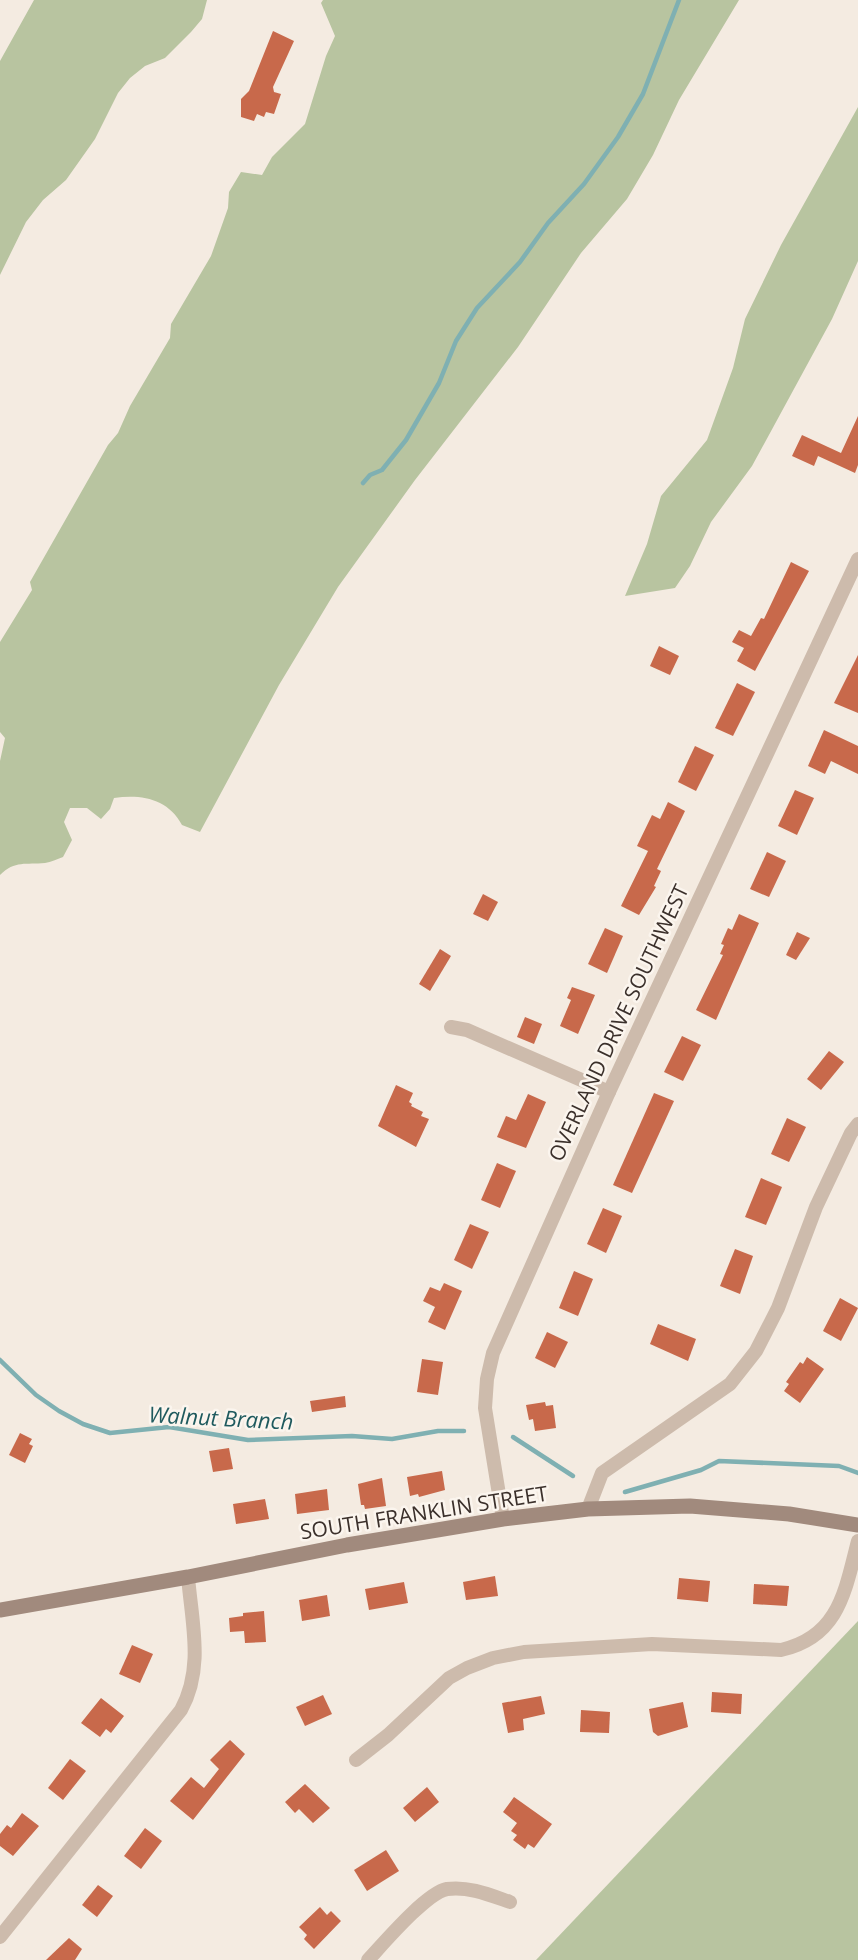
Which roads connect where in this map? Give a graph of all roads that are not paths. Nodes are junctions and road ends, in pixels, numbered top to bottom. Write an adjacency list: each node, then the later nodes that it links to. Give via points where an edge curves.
1 (858, 559): 3 (street, OVERLAND DRIVE SOUTHWEST)
2 (451, 1027): 3 (street, via 467,1030)
3 (609, 1092): 6 (street, OVERLAND DRIVE SOUTHWEST, via 493,1353 485,1408)
4 (858, 1125): 5 (street, via 816,1207 778,1308 756,1351 730,1384 602,1473)
5 (588, 1509): 6 (main road, SOUTH FRANKLIN STREET); 7 (main road, SOUTH FRANKLIN STREET, via 690,1506 789,1514)
6 (503, 1519): 9 (main road, SOUTH FRANKLIN STREET)
7 (858, 1525)
8 (858, 1541): 11 (street, via 843,1599 826,1627 800,1646 781,1650 652,1644 524,1652 493,1658 449,1678)
9 (188, 1577): 10 (main road, SOUTH FRANKLIN STREET); 13 (street, via 196,1666 192,1691 181,1710)
10 (0, 1610)
11 (356, 1760)
12 (510, 1902): 14 (street, via 472,1889 445,1889 421,1905)
13 (0, 1937)
14 (368, 1960)

